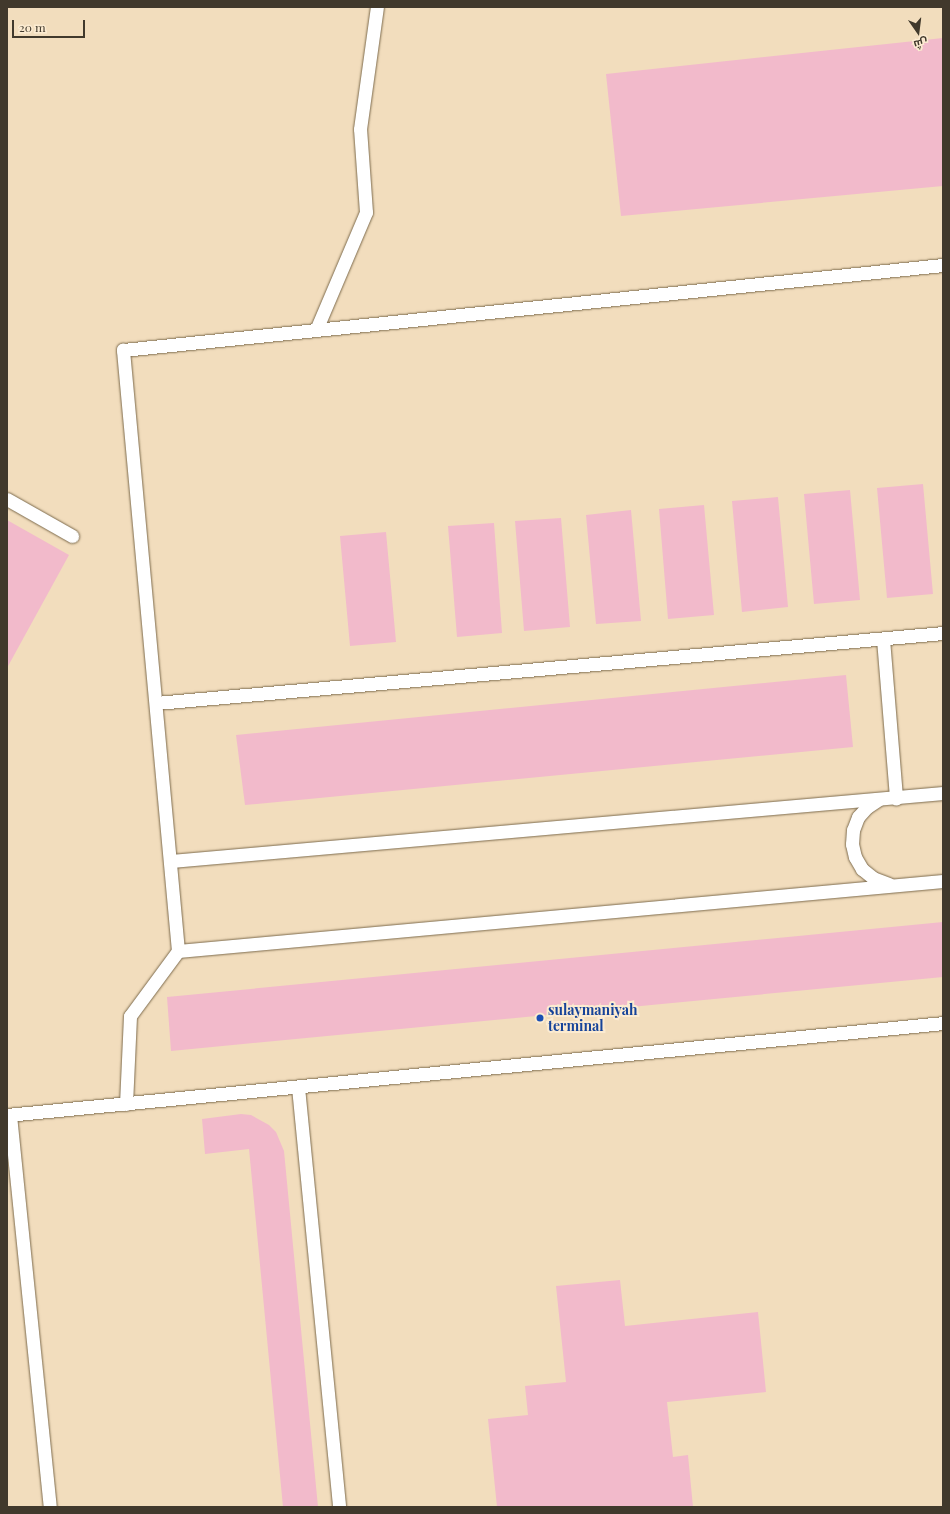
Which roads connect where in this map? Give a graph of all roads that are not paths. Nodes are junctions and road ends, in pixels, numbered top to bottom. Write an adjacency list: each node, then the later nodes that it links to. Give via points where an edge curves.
1 (377, 7): 3 (lane, via 360,129 366,212)
2 (943, 265): 3 (lane)
3 (316, 330): 8 (lane, via 123,350)
4 (7, 498): 5 (lane)
5 (72, 536)
6 (943, 633): 7 (lane)
7 (883, 639): 8 (lane); 10 (lane)
8 (156, 703): 12 (lane)
9 (939, 795): 10 (lane)
10 (896, 798): 11 (lane)
11 (879, 799): 12 (lane); 14 (lane, via 867,806 858,817 853,830 852,844 855,857 862,869 886,884)
12 (171, 861): 15 (lane)
13 (943, 881): 14 (lane)
14 (900, 885): 15 (lane)
15 (178, 951): 18 (lane, via 130,1016)
16 (943, 1023): 17 (lane)
17 (298, 1087): 18 (lane); 21 (lane)
18 (126, 1104): 19 (lane)
19 (8, 1115): 20 (lane)
20 (50, 1507)
21 (339, 1507)

